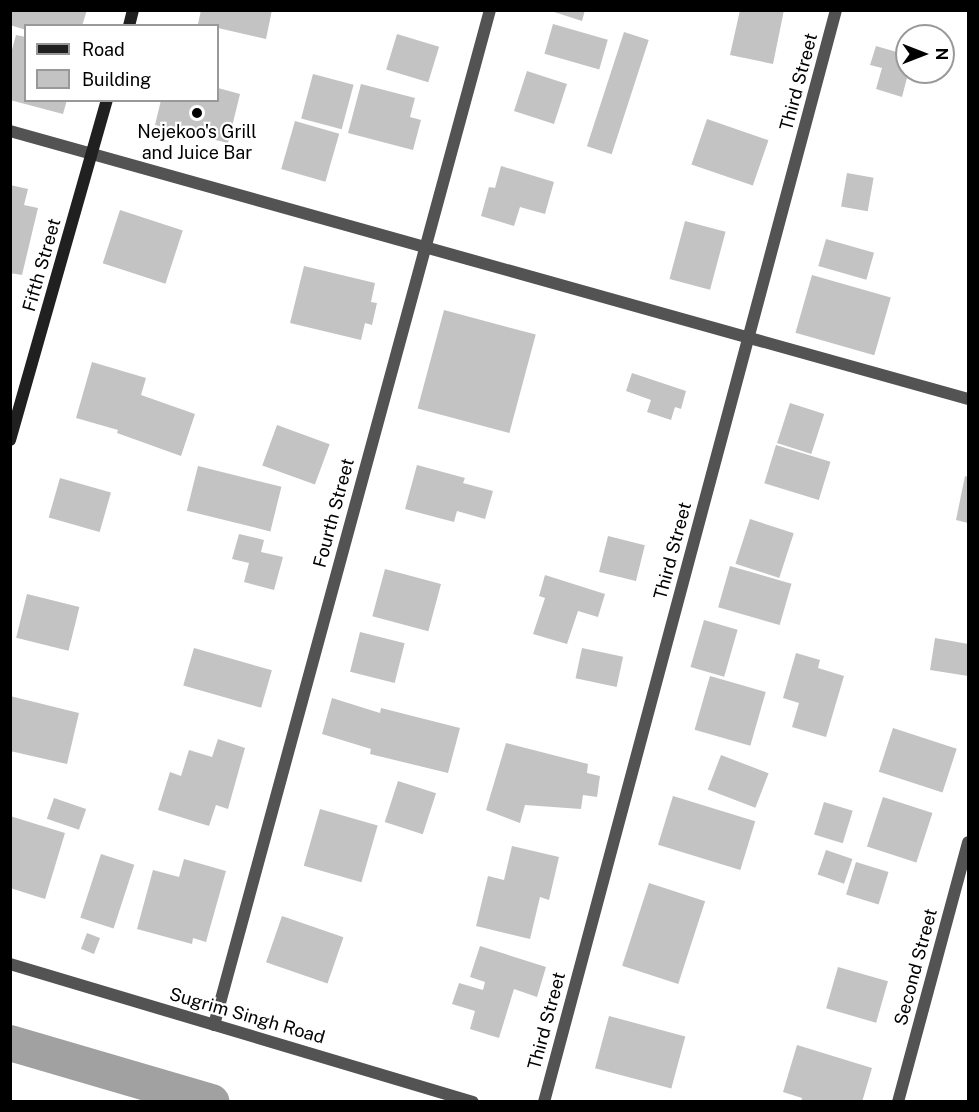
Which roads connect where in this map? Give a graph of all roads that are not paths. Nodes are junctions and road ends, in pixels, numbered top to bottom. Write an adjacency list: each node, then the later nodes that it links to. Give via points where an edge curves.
1 (490, 10): 6 (street, Fourth Street)
2 (836, 10): 7 (street, Third Street)
3 (106, 102): 5 (street, Fifth Street)
4 (10, 131): 5 (street)
5 (92, 155): 6 (street); 9 (street, Fifth Street)
6 (425, 248): 7 (street); 12 (street, Fourth Street)
7 (749, 339): 8 (street); 14 (street, Third Street)
8 (969, 399)
9 (10, 440)
10 (969, 842): 15 (street, Second Street)
11 (10, 964): 12 (street, Sugrim Singh Road)
12 (214, 1025): 13 (street, Sugrim Singh Road)
13 (473, 1101)
14 (544, 1101)
15 (898, 1101)

